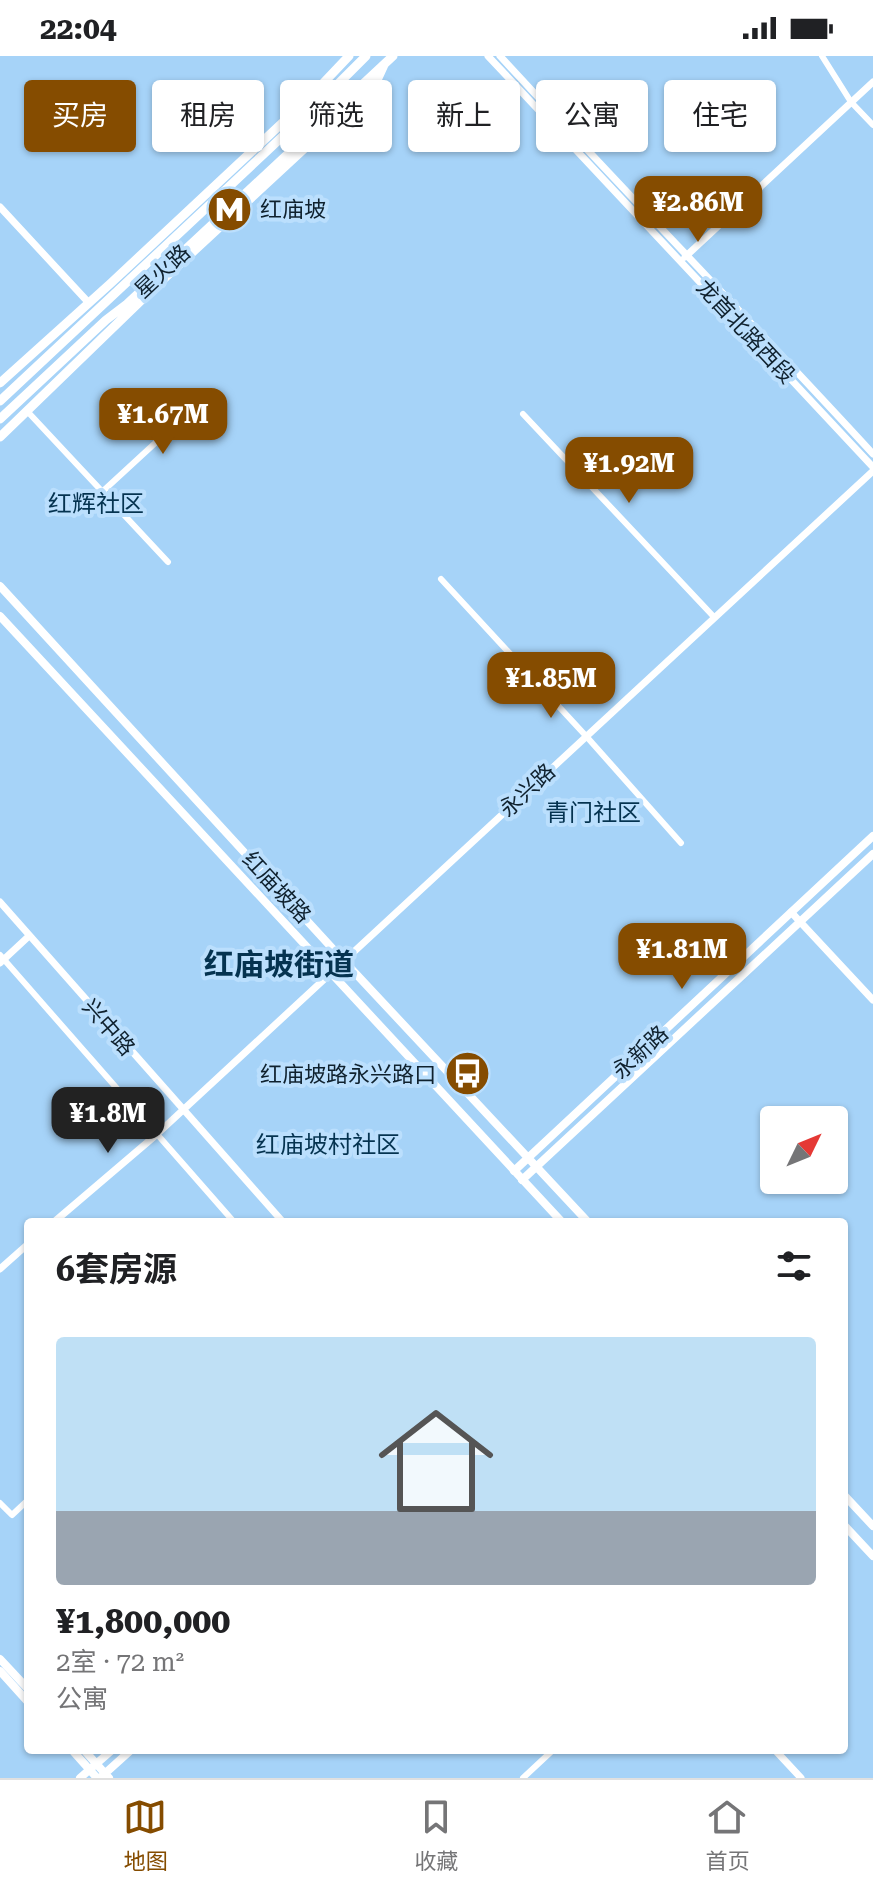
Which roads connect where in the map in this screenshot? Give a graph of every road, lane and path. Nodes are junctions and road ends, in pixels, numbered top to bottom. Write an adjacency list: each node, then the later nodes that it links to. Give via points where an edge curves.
1 (349, 56): 8 (main road)
2 (366, 56): 9 (main road, 星火路)
3 (393, 56): 7 (main road, 星火路)
4 (488, 56): 17 (street, 龙首北路西段)
5 (500, 56): 17 (street, 龙首北路西段)
6 (822, 56): 11 (street)
7 (384, 65): 19 (main road, 星火路); 22 (main road, via 373,89)
8 (327, 79): 14 (main road)
9 (341, 80)
10 (873, 82): 11 (street)
11 (851, 102): 12 (street); 17 (street)
12 (873, 125)
13 (280, 135): 14 (main road, 星火路)
14 (254, 156): 16 (main road, 星火路)
15 (0, 207): 21 (street)
16 (188, 218): 18 (main road); 20 (main road, 星火路)
17 (684, 258): 30 (street, 龙首北路西段); 31 (street, 龙首北路西段)
18 (129, 266): 20 (main road); 21 (main road)
19 (147, 285): 22 (main road); 28 (main road, 星火路)
20 (118, 292): 25 (main road, 星火路)
21 (88, 302): 23 (main road)
22 (128, 314): 26 (main road)
23 (0, 383)
24 (203, 399): 32 (street)
25 (0, 401)
26 (27, 411): 29 (main road); 32 (street)
27 (523, 414): 37 (street)
28 (0, 419)
29 (0, 437)
30 (873, 454)
31 (873, 469): 37 (street, 永兴路)
32 (102, 492): 33 (street)
33 (168, 562)
34 (441, 579): 38 (street)
35 (0, 586): 47 (main road, 红庙坡路)
36 (0, 616): 48 (main road, 红庙坡路)
37 (714, 617): 38 (street, 永兴路)
38 (586, 736): 40 (street); 47 (street, 永兴路)
39 (873, 836): 43 (main road, 永新路)
40 (681, 843)
41 (873, 854): 44 (main road, 永新路)
42 (0, 902): 45 (street, 兴中路)
43 (791, 912): 44 (street); 52 (main road, 永新路)
44 (799, 921): 49 (street); 53 (main road, 永新路)
45 (29, 936): 46 (street); 50 (street, 兴中路)
46 (1, 959): 51 (street)
47 (343, 960): 48 (street, 永兴路); 52 (main road, 红庙坡路)
48 (330, 972): 50 (street, 永兴路); 54 (main road, 红庙坡路)
49 (873, 1000)
50 (182, 1110): 51 (street, 永兴路); 58 (street, 兴中路)
51 (156, 1135): 56 (street, 永兴路); 57 (street)
52 (528, 1157): 53 (main road, 红庙坡路); 54 (main road, 永新路)
53 (536, 1167): 55 (main road, 永新路); 60 (main road, 红庙坡路)
54 (514, 1171): 55 (main road, 红庙坡路)
55 (522, 1180): 59 (main road, 红庙坡路)
56 (59, 1218)
57 (230, 1218)
58 (279, 1218)
59 (558, 1218)
60 (584, 1218)
61 (24, 1248): 62 (street)
62 (0, 1269)
63 (848, 1499): 66 (main road)
64 (0, 1503): 65 (street, via 12,1515)
65 (24, 1504)
66 (873, 1526)
67 (848, 1529): 68 (main road)
68 (873, 1556)
69 (0, 1659): 71 (main road)
70 (0, 1671): 72 (main road)
71 (24, 1685)
72 (24, 1698)
73 (77, 1754): 79 (main road)
74 (86, 1754): 79 (main road)
75 (108, 1754): 79 (main road)
76 (127, 1754): 80 (main road)
77 (549, 1754): 82 (street)
78 (779, 1754): 83 (street)
79 (93, 1767): 80 (main road); 81 (main road)
80 (103, 1777)
81 (80, 1778)
82 (523, 1778)
83 (801, 1778)

